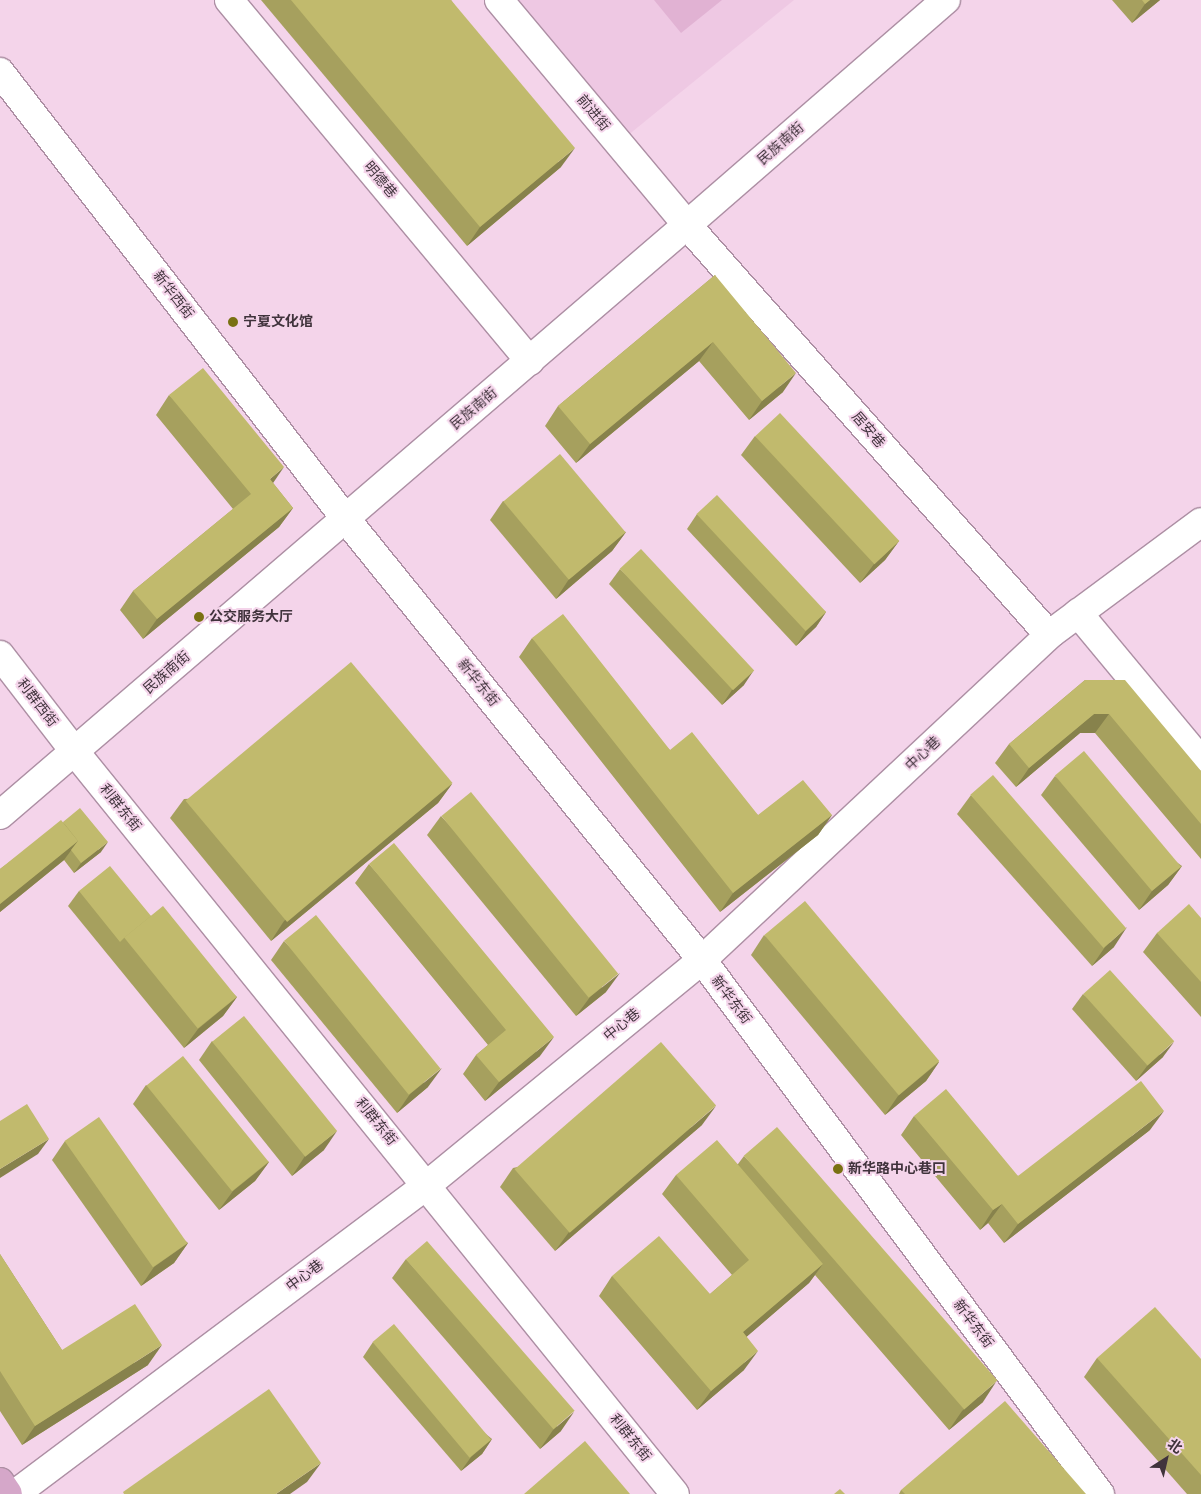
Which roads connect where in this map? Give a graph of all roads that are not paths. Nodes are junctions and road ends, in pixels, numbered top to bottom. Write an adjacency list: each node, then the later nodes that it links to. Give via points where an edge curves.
1 (230, 0): 6 (street, 明德巷)
2 (498, 0): 5 (street, 前进街)
3 (946, 0): 5 (street, 民族南街)
4 (0, 72): 7 (street, 新华西街)
5 (687, 226): 6 (street, 民族南街); 10 (street, 居安巷)
6 (530, 360): 7 (street, 民族南街)
7 (345, 518): 12 (street, 民族南街); 15 (street, 新华东街)
8 (1201, 522): 9 (street, 中心巷)
9 (1078, 613): 10 (street, 中心巷); 13 (street)
10 (1049, 636): 15 (street, 中心巷)
11 (0, 655): 12 (street, 利群西街)
12 (75, 752): 14 (street, 民族南街); 16 (street, 利群东街)
13 (1201, 761)
14 (0, 815)
15 (702, 960): 16 (street, 中心巷); 21 (street, 新华东街)
16 (427, 1185): 19 (street, 中心巷); 20 (street, 利群东街)
17 (0, 1482): 18 (main road)
18 (8, 1494)
19 (15, 1494)
20 (675, 1494)
21 (1100, 1494)

